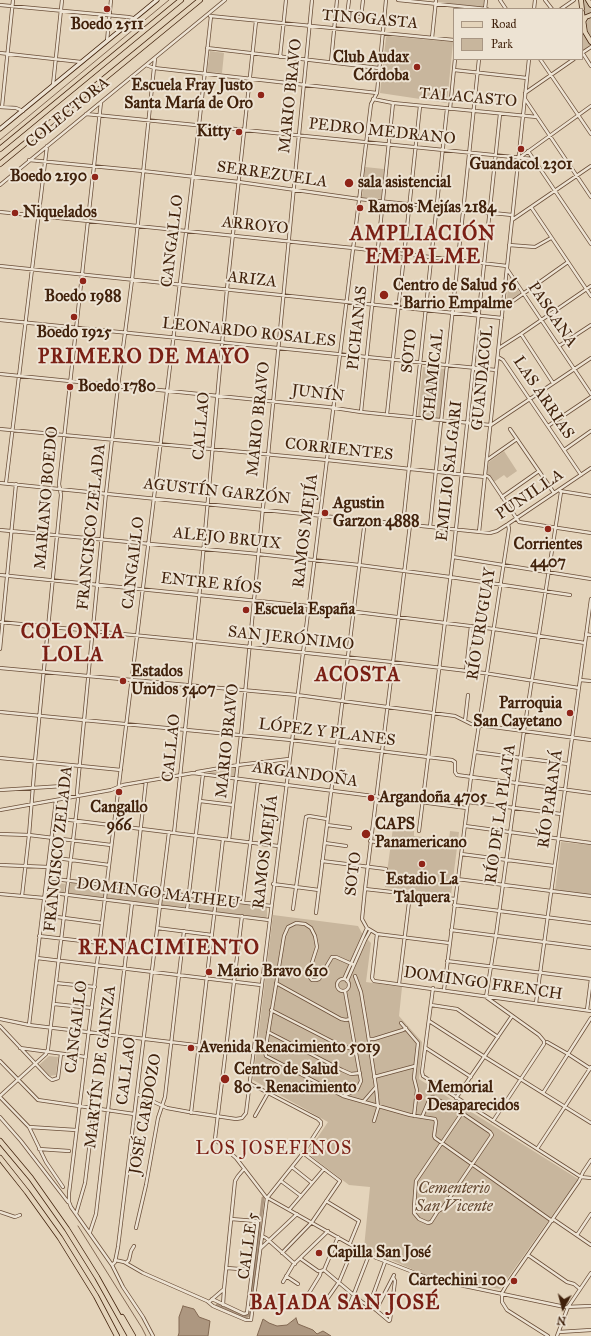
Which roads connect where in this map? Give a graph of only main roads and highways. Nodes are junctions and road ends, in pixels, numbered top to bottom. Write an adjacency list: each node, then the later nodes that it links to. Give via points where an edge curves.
1 (181, 0): 8 (highway)
2 (200, 0): 9 (highway)
3 (588, 0): 4 (main road)
4 (591, 6)
5 (591, 15): 6 (main road)
6 (583, 22): 7 (main road, via 586,35)
7 (591, 42)
8 (0, 149)
9 (0, 164)
10 (0, 1141): 12 (highway, via 63,1222)
11 (0, 1158): 13 (highway, via 51,1225)
12 (115, 1309): 16 (highway); 17 (highway)
13 (103, 1310): 14 (highway); 15 (highway)
14 (113, 1336)
15 (117, 1336)
16 (130, 1336)
17 (133, 1336)

